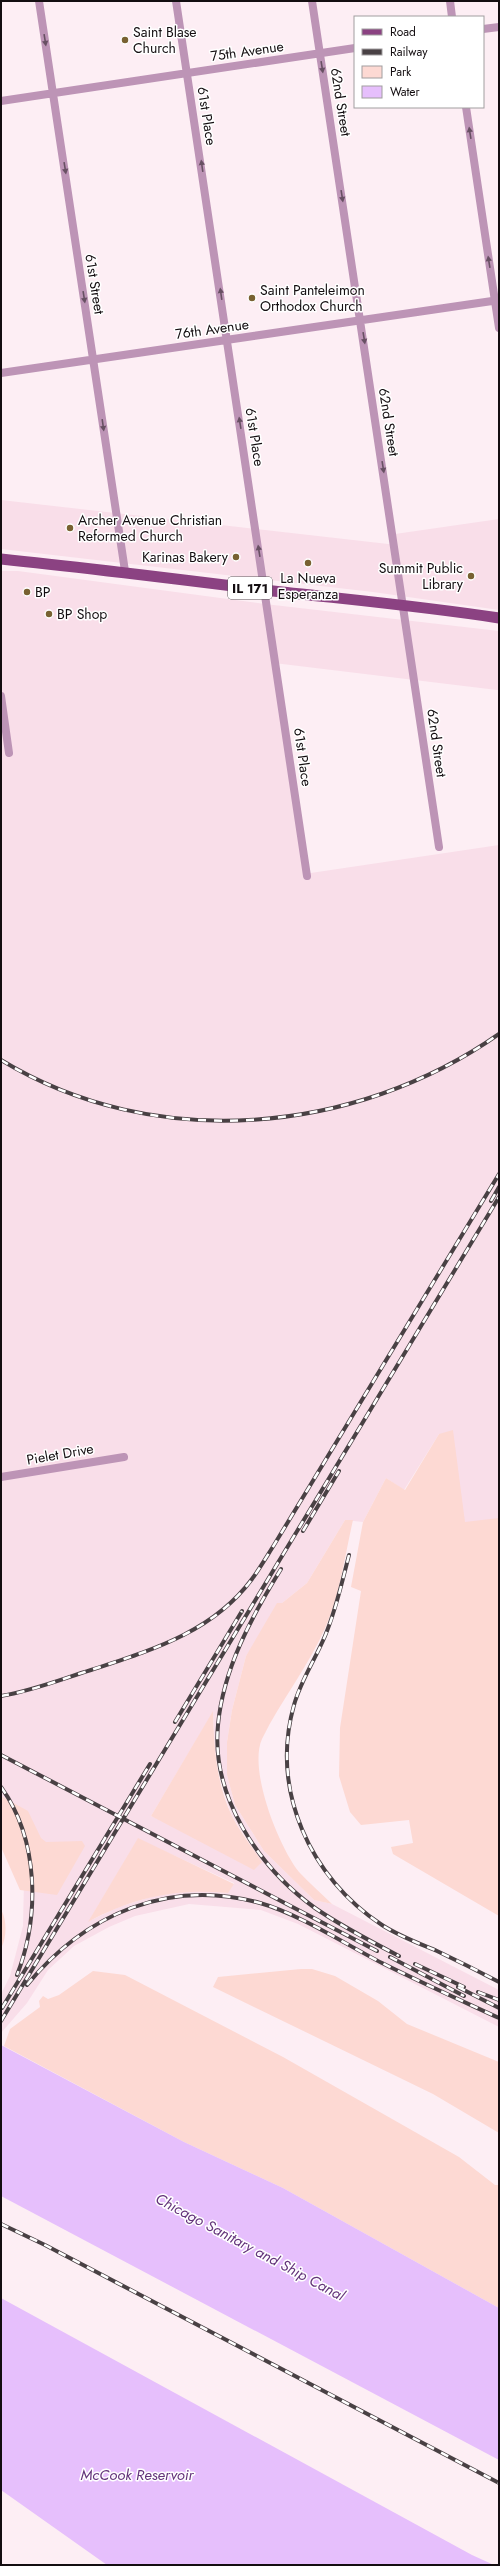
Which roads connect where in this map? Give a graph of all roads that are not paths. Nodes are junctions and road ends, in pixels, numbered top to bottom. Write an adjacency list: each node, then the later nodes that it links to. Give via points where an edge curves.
1 (39, 1): 11 (street, 61st Street, one-way to 11)
2 (176, 1): 10 (street, 61st Place)
3 (312, 1): 9 (street, 62nd Street)
4 (450, 1): 5 (street)
5 (452, 16)
6 (499, 27): 7 (street)
7 (484, 29)
8 (354, 48): 9 (street, 75th Avenue)
9 (320, 53): 10 (street, 75th Avenue); 15 (street, 62nd Street, one-way to 15)
10 (187, 73): 11 (street, 75th Avenue); 17 (street, 61st Place, one-way to 10)
11 (53, 93): 12 (street, 75th Avenue); 18 (street, 61st Street, one-way to 18)
12 (1, 101)
13 (466, 108): 14 (street, one-way to 13)
14 (497, 300): 15 (street, 76th Avenue); 16 (street)
15 (361, 320): 17 (street, 76th Avenue); 23 (street, 62nd Street, one-way to 23)
16 (499, 328)
17 (227, 340): 18 (street, 76th Avenue); 22 (street, 61st Place, one-way to 17)
18 (93, 359): 19 (street, 76th Avenue); 21 (street, 61st Street, one-way to 21)
19 (1, 373)
20 (1, 559): 21 (main road, IL 171)
21 (125, 571): 22 (main road, IL 171)
22 (265, 590): 23 (main road, IL 171); 28 (street, 61st Place)
23 (404, 605): 24 (main road, IL 171); 27 (street, 62nd Street)
24 (499, 618)
25 (1, 696): 26 (street)
26 (9, 753)
27 (439, 847)
28 (307, 876)
29 (124, 1457): 30 (street, Pielet Drive)
30 (1, 1477)

